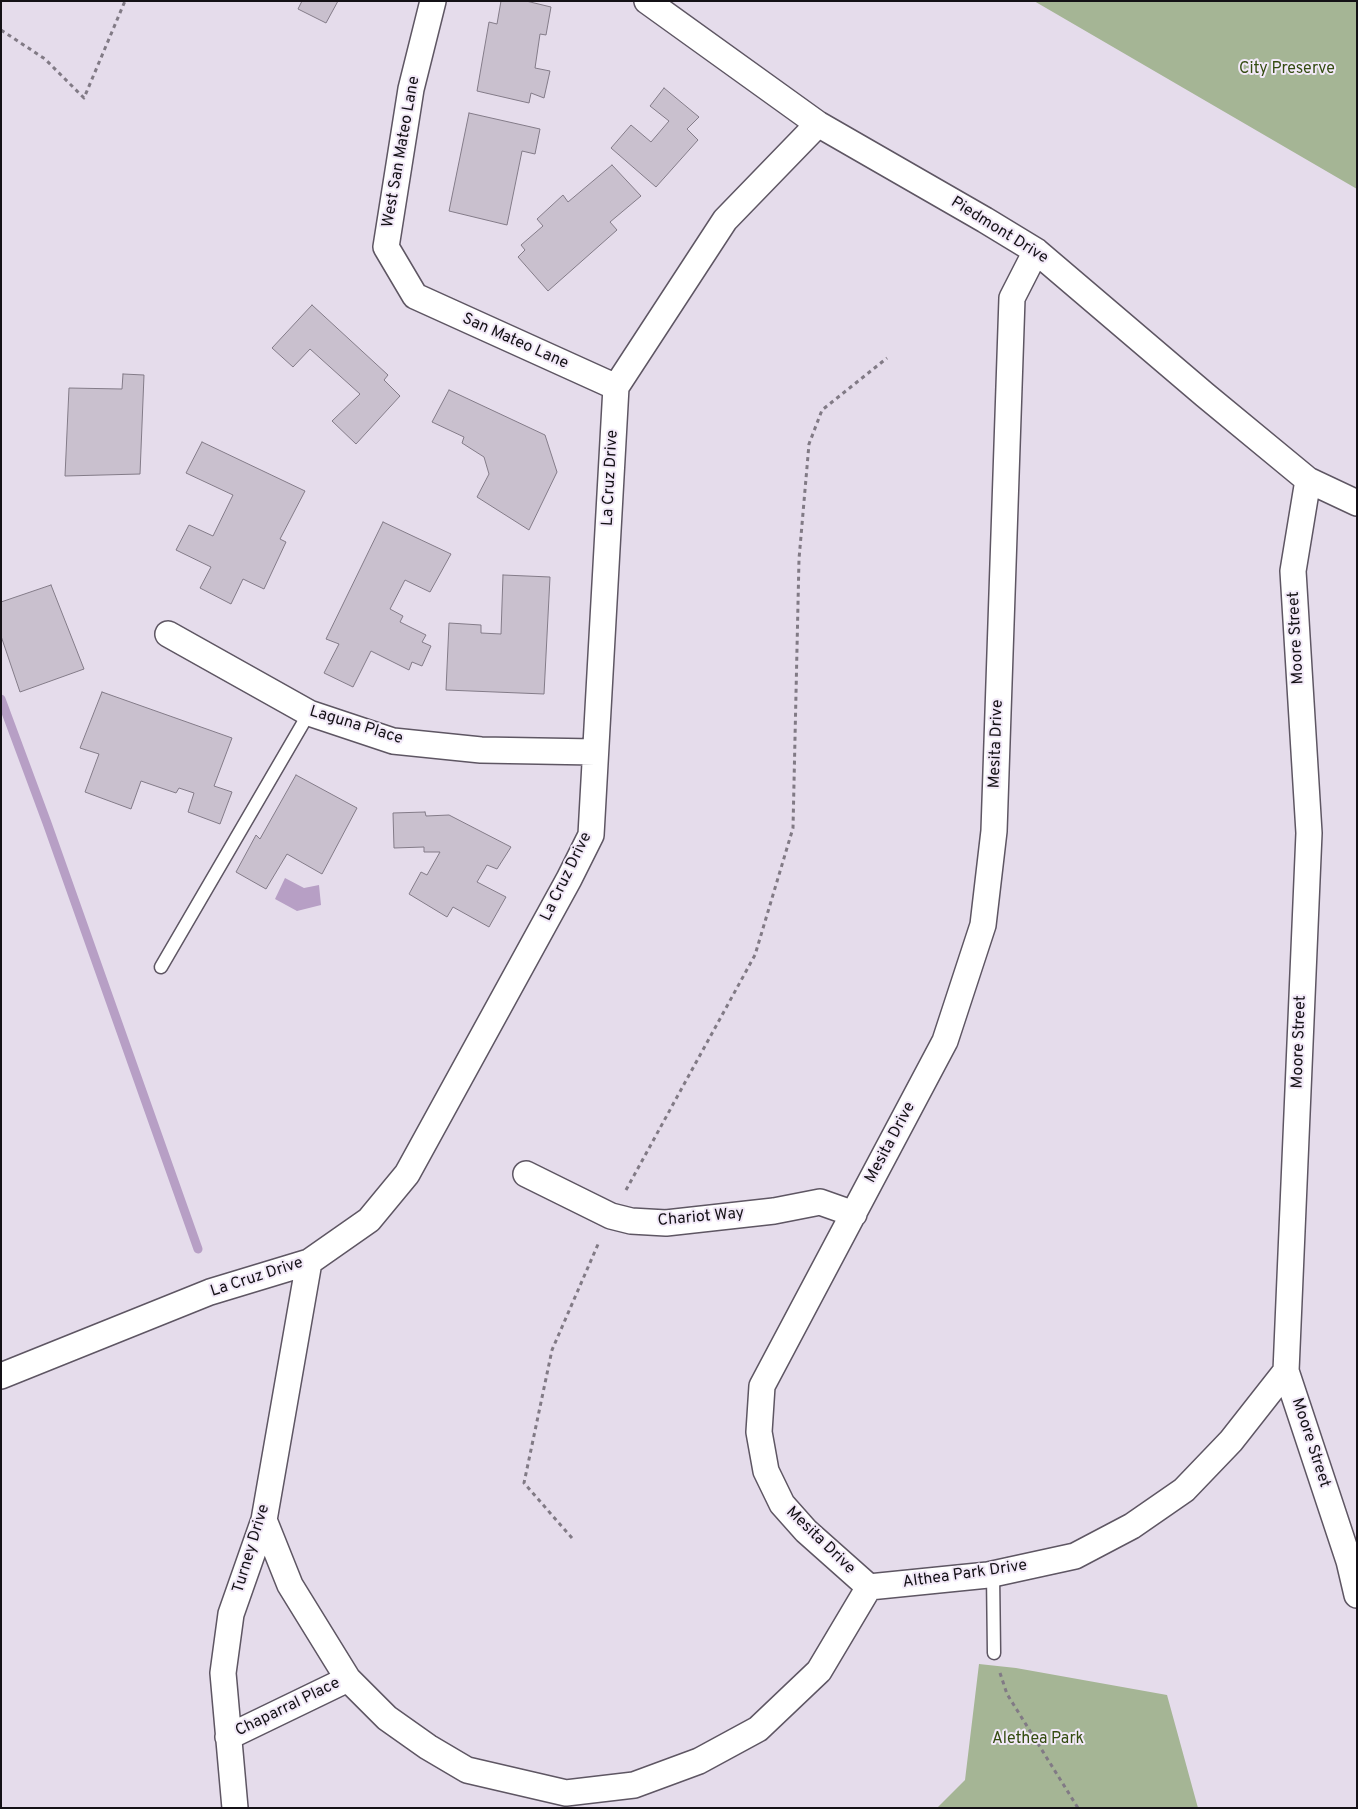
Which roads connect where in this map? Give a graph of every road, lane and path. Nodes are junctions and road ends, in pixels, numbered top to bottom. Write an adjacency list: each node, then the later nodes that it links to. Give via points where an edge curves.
1 (125, 1): 4 (path, via 84,98 44,59)
2 (434, 1): 7 (street, West San Mateo Lane, via 411,89 386,247)
3 (647, 1): 5 (street, Piedmont Drive)
4 (1, 30)
5 (818, 124): 6 (street, Piedmont Drive); 9 (street, La Cruz Drive, via 725,220)
6 (1036, 251): 10 (street, Piedmont Drive); 17 (street, Mesita Drive, via 1012,298 994,831 984,925 945,1041)
7 (415, 296): 9 (street, San Mateo Lane)
8 (887, 358): 18 (path, via 822,410 809,444 799,559 793,828 755,955)
9 (616, 387): 14 (street, La Cruz Drive)
10 (1308, 480): 11 (street, Piedmont Drive); 20 (street, Moore Street, via 1293,571 1308,833)
11 (1357, 503)
12 (168, 634): 13 (street, Laguna Place)
13 (309, 713): 14 (street, Laguna Place, via 393,742 481,750); 15 (lane)
14 (595, 752): 19 (street, La Cruz Drive, via 591,835 407,1174 369,1220)
15 (161, 967)
16 (526, 1174): 18 (street, Chariot Way)
17 (854, 1214): 18 (street, Chariot Way, via 820,1202 774,1211 666,1223); 25 (street, Mesita Drive, via 762,1386 759,1432 766,1471 782,1504 806,1531)
18 (611, 1216): 23 (path, via 552,1350 524,1484)
19 (309, 1262): 21 (street, La Cruz Drive, via 210,1292); 22 (street, Turney Drive)
20 (1286, 1370): 24 (street, Althea Park Drive, via 1231,1441 1184,1490 1132,1526 1075,1556); 26 (street, Moore Street, via 1349,1561)
21 (2, 1372)
22 (264, 1520): 28 (street, Chaparral Place, via 290,1585); 29 (street, Turney Drive, via 231,1614 224,1673)
23 (572, 1538)
24 (993, 1573): 25 (street, Althea Park Drive); 27 (lane)
25 (869, 1587): 30 (street, Mesita Drive, via 819,1671 758,1729 700,1761 634,1785)
26 (1357, 1595)
27 (994, 1653): 32 (path, via 1007,1694)
28 (348, 1679): 29 (street, Chaparral Place); 30 (street, Chaparral Place, via 387,1718 467,1770)
29 (228, 1737): 31 (street, Turney Drive)
30 (566, 1800)
31 (234, 1808)
32 (1078, 1808)

